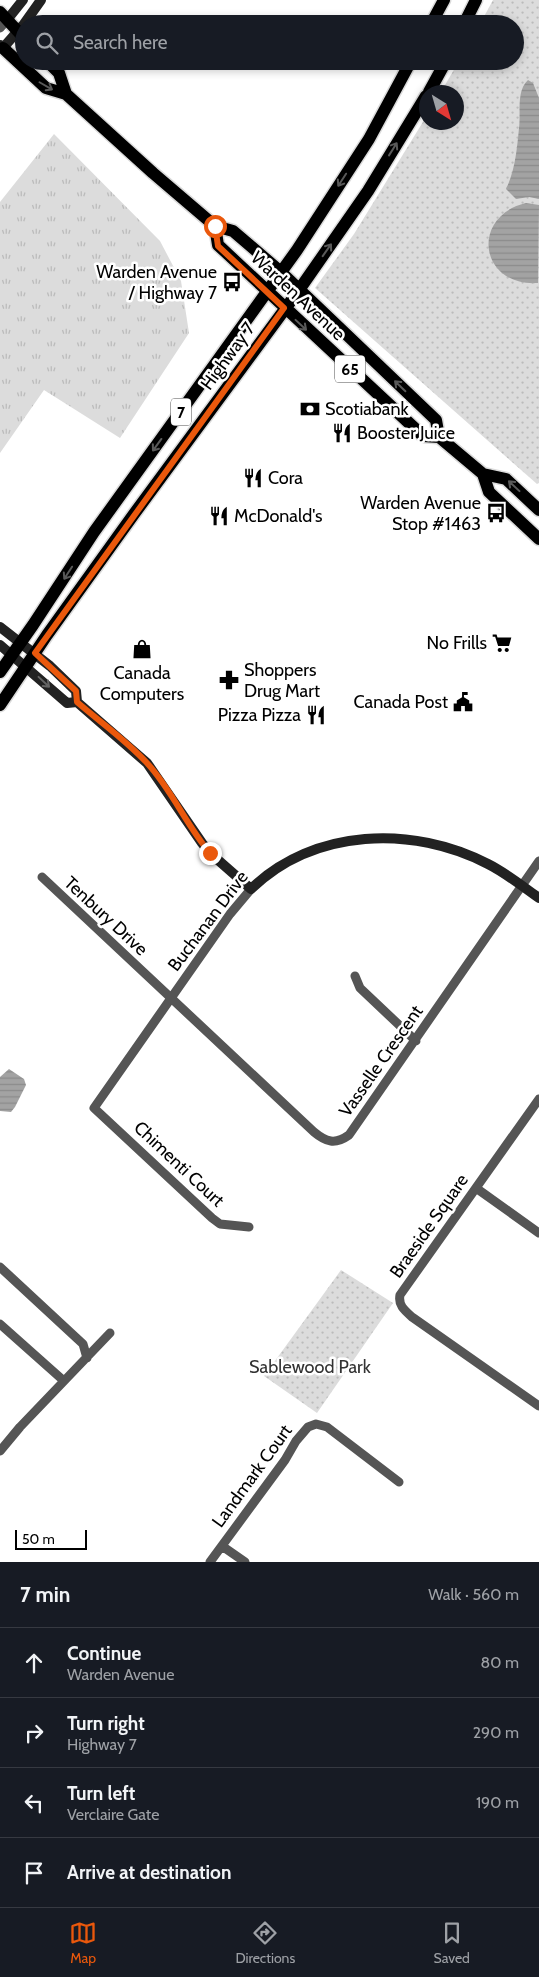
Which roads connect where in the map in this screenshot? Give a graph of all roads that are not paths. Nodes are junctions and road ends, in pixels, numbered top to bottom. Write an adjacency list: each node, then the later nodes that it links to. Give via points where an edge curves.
1 (23, 0): 8 (street)
2 (42, 0): 5 (street)
3 (444, 0): 6 (main road)
4 (476, 0): 7 (main road)
5 (32, 15)
6 (436, 15)
7 (468, 15)
8 (2, 20): 9 (main road)
9 (15, 26)
10 (15, 35): 11 (street)
11 (2, 46): 12 (main road, Warden Avenue / 65, one-way to 12)
12 (15, 58)
13 (27, 70): 18 (main road, Warden Avenue / 65, one-way to 18, via 46,88)
14 (56, 70): 18 (main road, Warden Avenue / 65)
15 (406, 70): 21 (main road, Highway 7 / 7, one-way to 21, via 369,139)
16 (441, 70): 17 (main road)
17 (433, 85)
18 (66, 94): 20 (main road, Warden Avenue / 65)
19 (419, 107): 22 (main road, Highway 7 / 7, one-way to 19, via 368,191)
20 (215, 226): 21 (main road, Warden Avenue / 65, via 233,231); 23 (main road, Warden Avenue / 65, via 218,246)
21 (281, 272): 22 (main road, Warden Avenue / 65); 23 (main road, Highway 7 / 7)
22 (299, 290): 24 (main road, Highway 7 / 7); 25 (main road, Warden Avenue / 65, one-way to 22, via 436,420)
23 (266, 291): 24 (main road, Warden Avenue / 65); 30 (main road, Highway 7 / 7, one-way to 30, via 94,532)
24 (284, 308): 25 (main road, Warden Avenue / 65, one-way to 25, via 423,436); 32 (main road, Highway 7 / 7)
25 (439, 437): 26 (main road, Warden Avenue / 65)
26 (483, 474): 27 (main road, Warden Avenue / 65, one-way to 26, via 506,479); 28 (main road, Warden Avenue / 65, via 489,492)
27 (539, 510)
28 (539, 539)
29 (0, 626): 30 (street)
30 (21, 643): 32 (street); 33 (main road, Highway 7 / 7)
31 (0, 645): 33 (street)
32 (35, 653): 34 (main road, Highway 7 / 7); 36 (street, via 76,691)
33 (12, 655): 34 (street); 35 (main road, Highway 7 / 7)
34 (26, 667): 36 (street, one-way to 36, via 67,703); 37 (main road, Highway 7 / 7)
35 (0, 672)
36 (77, 702): 41 (street, via 147,763 202,844)
37 (0, 705)
38 (539, 861): 40 (street, Vasselle Crescent)
39 (42, 878): 44 (street, Tenbury Drive)
40 (522, 886): 41 (street, Buchanan Drive, via 488,864 436,844 370,838 307,851 266,874); 42 (street, Buchanan Drive); 45 (street, Vasselle Crescent)
41 (251, 889): 44 (street, Buchanan Drive)
42 (539, 898)
43 (355, 976): 45 (street, via 360,988)
44 (171, 998): 45 (street, Vasselle Crescent, via 328,1142 349,1135); 47 (street, Buchanan Drive)
45 (416, 1041)
46 (539, 1099): 48 (street, Braeside Square)
47 (94, 1108): 49 (street, Chimenti Court, via 212,1218 220,1224)
48 (476, 1188): 50 (street); 56 (street, Braeside Square, via 398,1301 412,1317)
49 (249, 1227)
50 (539, 1233)
51 (0, 1267): 54 (street, via 83,1344)
52 (0, 1324): 55 (street)
53 (110, 1333): 54 (street)
54 (86, 1358): 55 (street)
55 (64, 1382): 57 (street)
56 (539, 1406)
57 (0, 1451)
58 (399, 1482): 59 (street, Landmark Court, via 328,1427 316,1424 308,1427 296,1441)
59 (222, 1546): 60 (street, Landmark Court); 61 (street)
60 (210, 1562)
61 (245, 1562)

